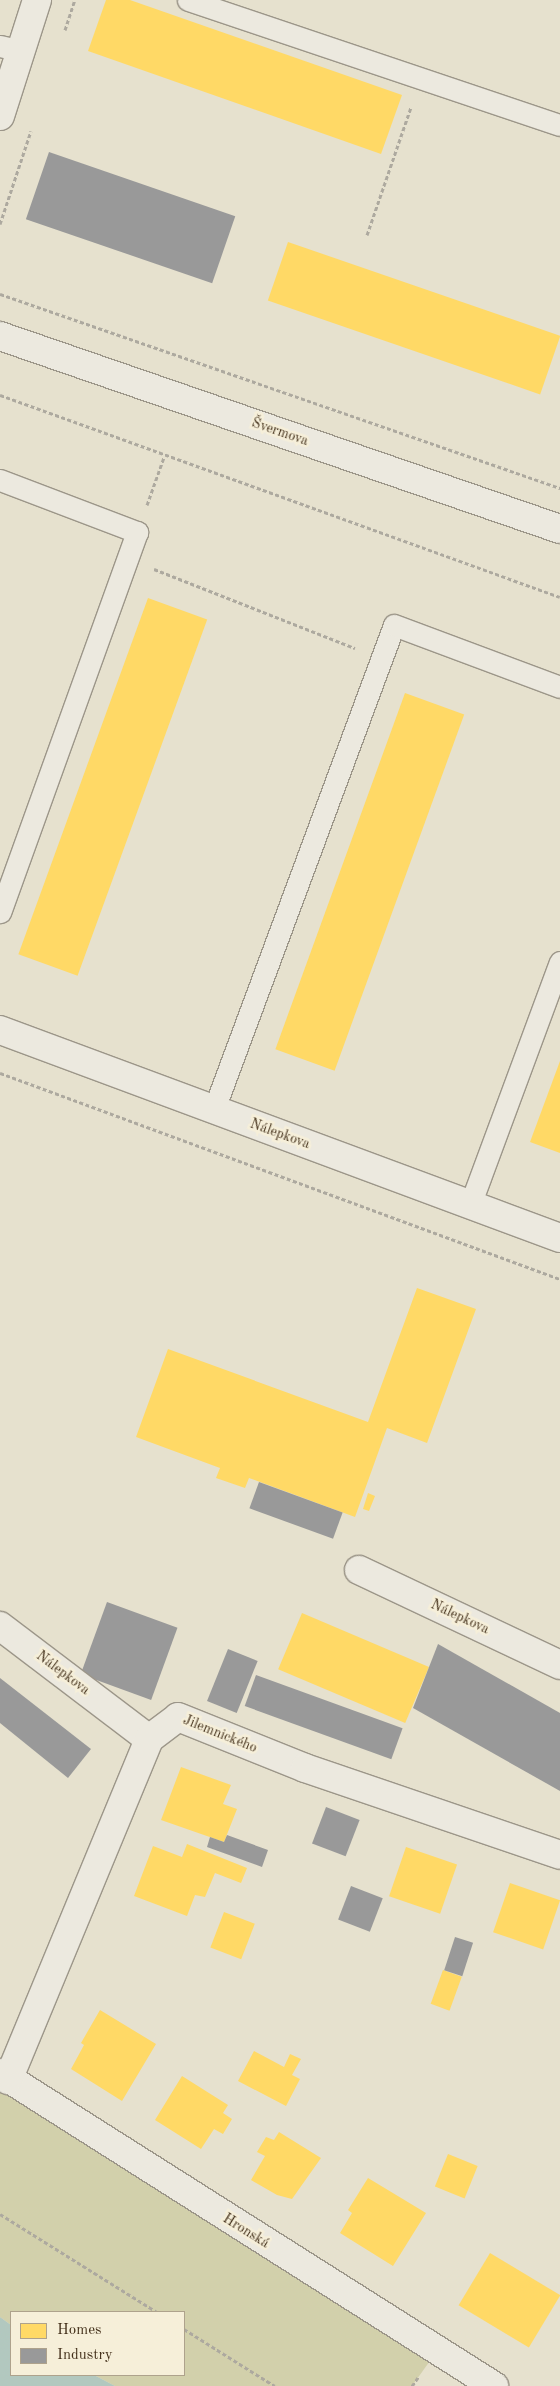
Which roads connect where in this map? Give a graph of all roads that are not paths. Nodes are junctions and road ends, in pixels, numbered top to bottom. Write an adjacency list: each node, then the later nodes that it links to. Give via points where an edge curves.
1 (37, 0): 3 (street)
2 (188, 0): 5 (lane)
3 (11, 49): 4 (street)
4 (0, 116)
5 (560, 125)
6 (0, 336): 8 (street, Švermova)
7 (0, 480): 10 (lane, via 138,532)
8 (560, 529)
9 (560, 688): 13 (lane, via 394,625)
10 (0, 912)
11 (560, 962): 14 (lane)
12 (0, 1030): 13 (street, Nálepkova)
13 (214, 1109): 14 (street, Nálepkova)
14 (470, 1205): 15 (street, Nálepkova)
15 (560, 1238)
16 (359, 1570): 18 (street, Nálepkova)
17 (0, 1626): 19 (street, Nálepkova)
18 (560, 1665)
19 (149, 1739): 20 (street, Jilemnického, via 178,1717 305,1768); 21 (street)
20 (560, 1855)
21 (4, 2077): 22 (street, Hronská)
22 (494, 2386)

